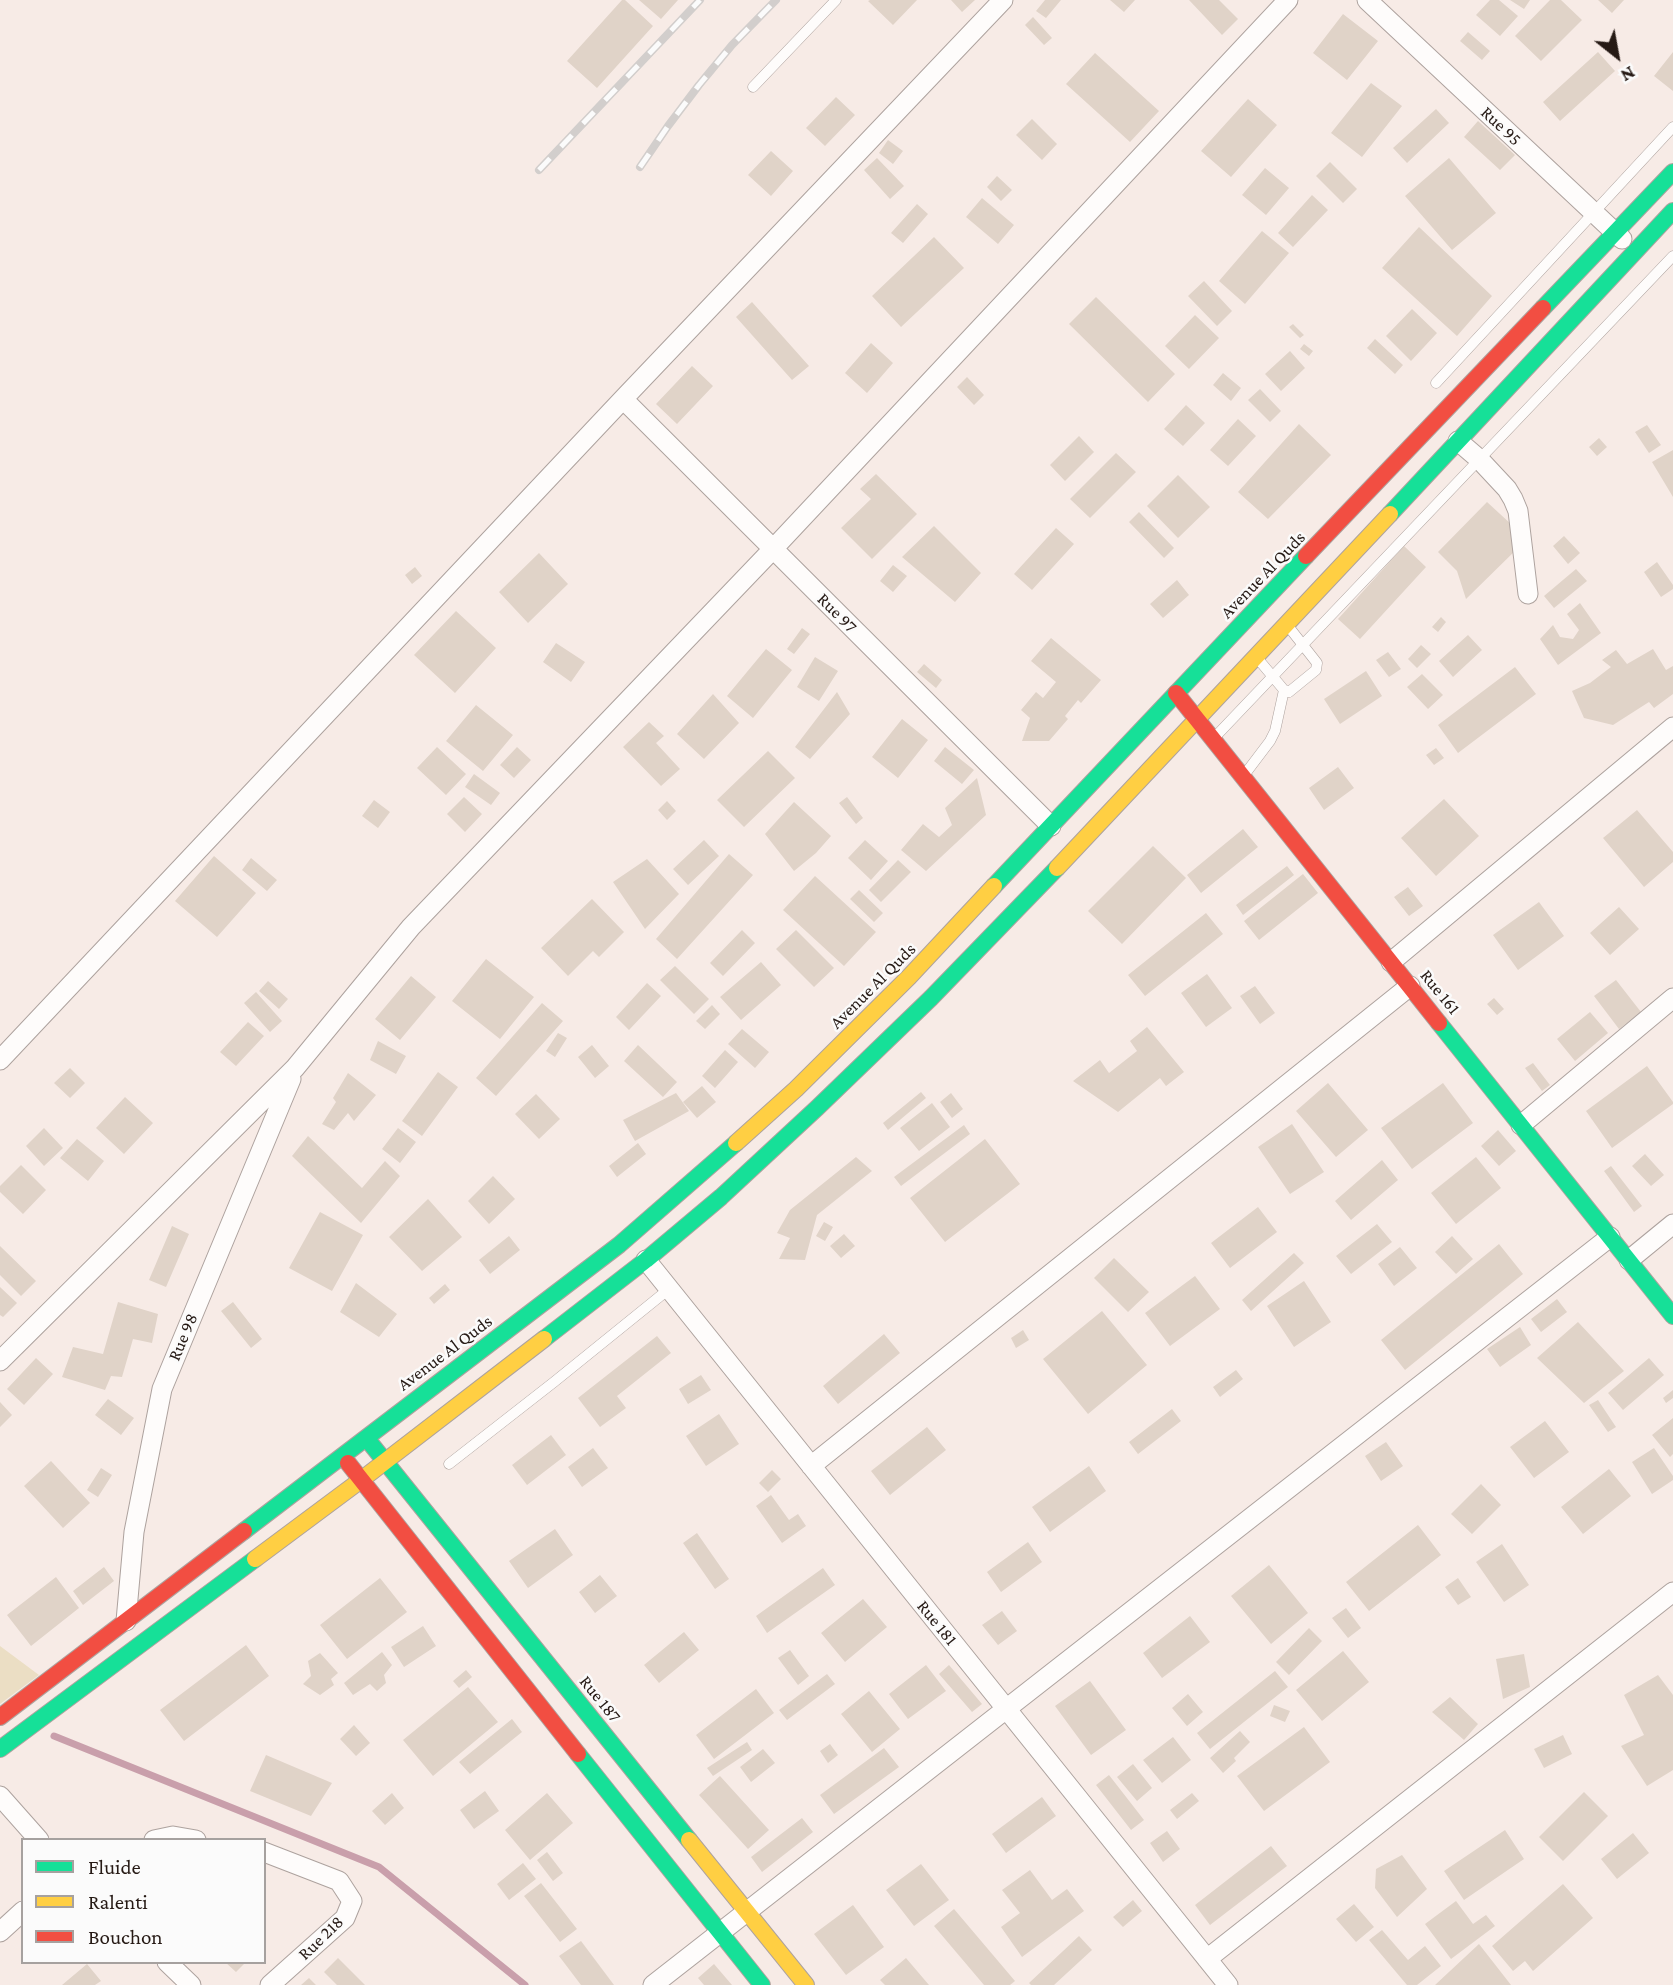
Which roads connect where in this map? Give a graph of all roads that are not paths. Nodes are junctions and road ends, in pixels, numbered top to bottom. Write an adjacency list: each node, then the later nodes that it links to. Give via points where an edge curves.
1 (836, 0): 5 (lane)
2 (1003, 0): 14 (street)
3 (1288, 0): 17 (street)
4 (1367, 0): 9 (street, Rue 95)
5 (753, 87)
6 (1673, 127): 9 (lane)
7 (1673, 172): 10 (main road, Avenue Al Quds)
8 (1673, 211): 11 (main road)
9 (1594, 212): 10 (street, Rue 95); 13 (lane)
10 (1616, 233): 11 (street, Rue 95); 24 (main road, Avenue Al Quds)
11 (1635, 251): 15 (main road)
12 (1673, 256): 16 (lane)
13 (1436, 383)
14 (622, 399): 17 (street, Rue 97); 33 (street)
15 (1458, 441): 16 (street); 19 (main road)
16 (1479, 459): 18 (street, via 1507,489 1518,511); 20 (lane)
17 (773, 549): 29 (street, Rue 97); 34 (street, via 411,927)
18 (1528, 594)
19 (1286, 624): 20 (lane); 21 (main road)
20 (1303, 645): 22 (lane); 23 (lane, via 1317,663 1316,670 1289,692)
21 (1255, 656): 22 (lane); 25 (main road)
22 (1272, 677): 23 (lane); 27 (lane)
23 (1283, 690): 28 (lane, via 1275,731)
24 (1176, 693): 25 (main road, Rue 161); 29 (main road, Avenue Al Quds)
25 (1197, 719): 27 (main road, Rue 161); 38 (main road, via 931,998 808,1117)
26 (1673, 727): 30 (street)
27 (1213, 739): 28 (main road, Rue 161)
28 (1243, 777): 30 (main road, Rue 161)
29 (1051, 826): 43 (main road, Avenue Al Quds, via 909,977 701,1175 619,1245)
30 (1391, 962): 31 (main road, Rue 161)
31 (1410, 986): 35 (main road, Rue 161); 47 (street)
32 (1673, 998): 35 (street)
33 (0, 1060)
34 (295, 1068): 42 (street); 50 (street, Rue 98, via 162,1389 134,1532)
35 (1521, 1125): 37 (main road, Rue 161)
36 (1673, 1224): 39 (street)
37 (1610, 1237): 39 (main road, Rue 161); 51 (street)
38 (646, 1260): 40 (street, Rue 181); 45 (main road)
39 (1629, 1260): 41 (main road, Rue 161)
40 (669, 1289): 46 (lane); 47 (street, Rue 181)
41 (1673, 1316)
42 (0, 1361)
43 (366, 1437): 44 (main road, Avenue Al Quds); 45 (main road, Rue 187)
44 (342, 1456): 48 (main road); 50 (main road, Avenue Al Quds)
45 (384, 1462): 48 (main road); 59 (main road, Rue 187)
46 (449, 1464)
47 (811, 1466): 51 (street, Rue 181)
48 (361, 1480): 53 (main road); 62 (main road)
49 (1673, 1592): 63 (street)
50 (126, 1621): 52 (main road, Avenue Al Quds)
51 (1006, 1709): 59 (street); 63 (street, Rue 181)
52 (0, 1717)
53 (6, 1744)
54 (0, 1796): 55 (street)
55 (37, 1838)
56 (164, 1838): 57 (street)
57 (184, 1838)
58 (266, 1852): 66 (street, Rue 218, via 339,1881 352,1901 345,1918)
59 (747, 1912): 62 (street); 69 (main road, Rue 187)
60 (21, 1913): 61 (street)
61 (0, 1932)
62 (720, 1933): 67 (street); 68 (main road)
63 (1207, 1959): 70 (street, Rue 181)
64 (169, 1964): 65 (street)
65 (191, 1985)
66 (270, 1985)
67 (653, 1985)
68 (762, 1985)
69 (806, 1985)
70 (1228, 1985)

